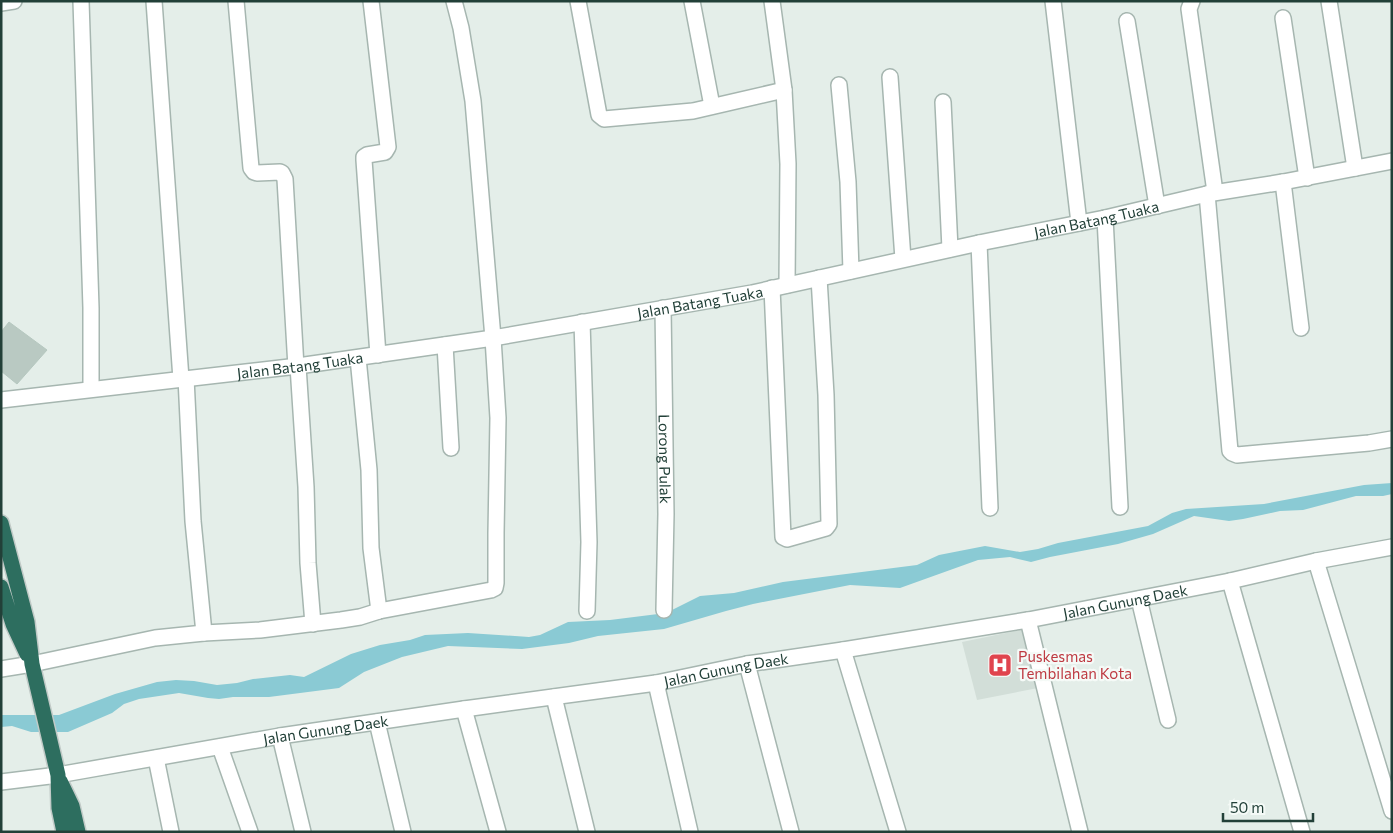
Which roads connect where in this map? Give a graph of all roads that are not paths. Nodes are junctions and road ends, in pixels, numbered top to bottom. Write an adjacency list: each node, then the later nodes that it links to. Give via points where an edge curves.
1 (14, 1): 13 (street)
2 (81, 1): 44 (street)
3 (154, 1): 43 (street)
4 (236, 1): 42 (street, via 251,168 257,173 280,172 285,179)
5 (371, 1): 40 (street, via 388,147 385,152 365,156 364,160)
6 (454, 1): 38 (street, via 473,101)
7 (578, 1): 20 (street, via 601,118 692,111)
8 (692, 1): 20 (street)
9 (772, 1): 18 (street)
10 (1053, 1): 28 (street)
11 (1192, 1): 25 (street, via 1189,9)
12 (1329, 1): 22 (street)
13 (1, 3)
14 (1283, 18): 23 (street)
15 (1127, 21): 26 (street)
16 (890, 77): 31 (street)
17 (839, 85): 32 (street)
18 (784, 90): 20 (street); 34 (street, via 788,164)
19 (943, 102): 30 (street)
20 (712, 106)
21 (1392, 160): 22 (street, Jalan Batang Tuaka)
22 (1355, 168): 23 (street, Jalan Batang Tuaka)
23 (1307, 178): 24 (street, Jalan Batang Tuaka)
24 (1283, 182): 25 (street, Jalan Batang Tuaka); 37 (street)
25 (1211, 193): 26 (street, Jalan Batang Tuaka); 46 (street, via 1232,453)
26 (1157, 206): 27 (street, Jalan Batang Tuaka)
27 (1105, 218): 28 (street, Jalan Batang Tuaka); 48 (street)
28 (1079, 223): 29 (street, Jalan Batang Tuaka)
29 (979, 243): 30 (street, Jalan Batang Tuaka); 49 (street)
30 (950, 249): 31 (street, Jalan Batang Tuaka)
31 (903, 259): 32 (street, Jalan Batang Tuaka)
32 (852, 271): 33 (street, Jalan Batang Tuaka)
33 (819, 278): 34 (street, Jalan Batang Tuaka); 34 (street, via 829,524 826,528 787,539 783,537)
34 (779, 287): 35 (street, Jalan Batang Tuaka)
35 (663, 308): 36 (street, Jalan Batang Tuaka); 56 (street, Lorong Pulak)
36 (582, 322): 38 (street, Jalan Batang Tuaka); 58 (street, via 589,542)
37 (1301, 328)
38 (493, 338): 39 (street, Jalan Batang Tuaka); 57 (street, via 498,418 495,588)
39 (445, 345): 40 (street, Jalan Batang Tuaka); 47 (street)
40 (378, 355): 41 (street, Jalan Batang Tuaka)
41 (358, 358): 42 (street, Jalan Batang Tuaka); 57 (street, via 369,470 371,548)
42 (297, 366): 43 (street, Jalan Batang Tuaka); 61 (street)
43 (184, 379): 44 (street, Jalan Batang Tuaka); 62 (street)
44 (91, 389): 45 (street, Jalan Batang Tuaka)
45 (1, 400)
46 (1392, 439)
47 (451, 448)
48 (1120, 507)
49 (990, 508)
50 (1, 523): 60 (highway)
51 (1392, 547): 52 (street, Jalan Gunung Daek)
52 (1316, 561): 53 (street, Jalan Gunung Daek); 78 (street)
53 (1230, 581): 55 (street, Jalan Gunung Daek); 91 (street)
54 (1, 587): 60 (highway)
55 (1139, 599): 59 (street, Jalan Gunung Daek); 70 (street)
56 (664, 610)
57 (379, 611): 61 (street)
58 (587, 611)
59 (1028, 620): 63 (street, Jalan Gunung Daek); 90 (street)
60 (20, 623): 64 (highway)
61 (314, 624): 62 (street)
62 (204, 633): 64 (street, via 155,638)
63 (843, 650): 65 (street, Jalan Gunung Daek); 89 (street)
64 (32, 664): 66 (street); 75 (highway)
65 (747, 664): 67 (street, Jalan Gunung Daek); 88 (street)
66 (1, 669)
67 (656, 683): 68 (street, Jalan Gunung Daek); 87 (street)
68 (554, 697): 69 (street, Jalan Gunung Daek); 86 (street)
69 (464, 709): 71 (street, Jalan Gunung Daek); 85 (street)
70 (1168, 720)
71 (377, 722): 72 (street, Jalan Gunung Daek); 84 (street)
72 (280, 736): 73 (street, Jalan Gunung Daek); 83 (street)
73 (220, 747): 74 (street, Jalan Gunung Daek); 82 (street)
74 (156, 758): 75 (street, Jalan Gunung Daek); 81 (street)
75 (58, 775): 76 (street, Jalan Gunung Daek); 77 (highway)
76 (1, 782)
77 (66, 807): 79 (highway); 80 (highway)
78 (1392, 811)
79 (64, 832)
80 (78, 832)
81 (171, 832)
82 (250, 832)
83 (303, 832)
84 (403, 832)
85 (498, 832)
86 (587, 832)
87 (690, 832)
88 (791, 832)
89 (898, 832)
90 (1080, 832)
91 (1302, 832)

